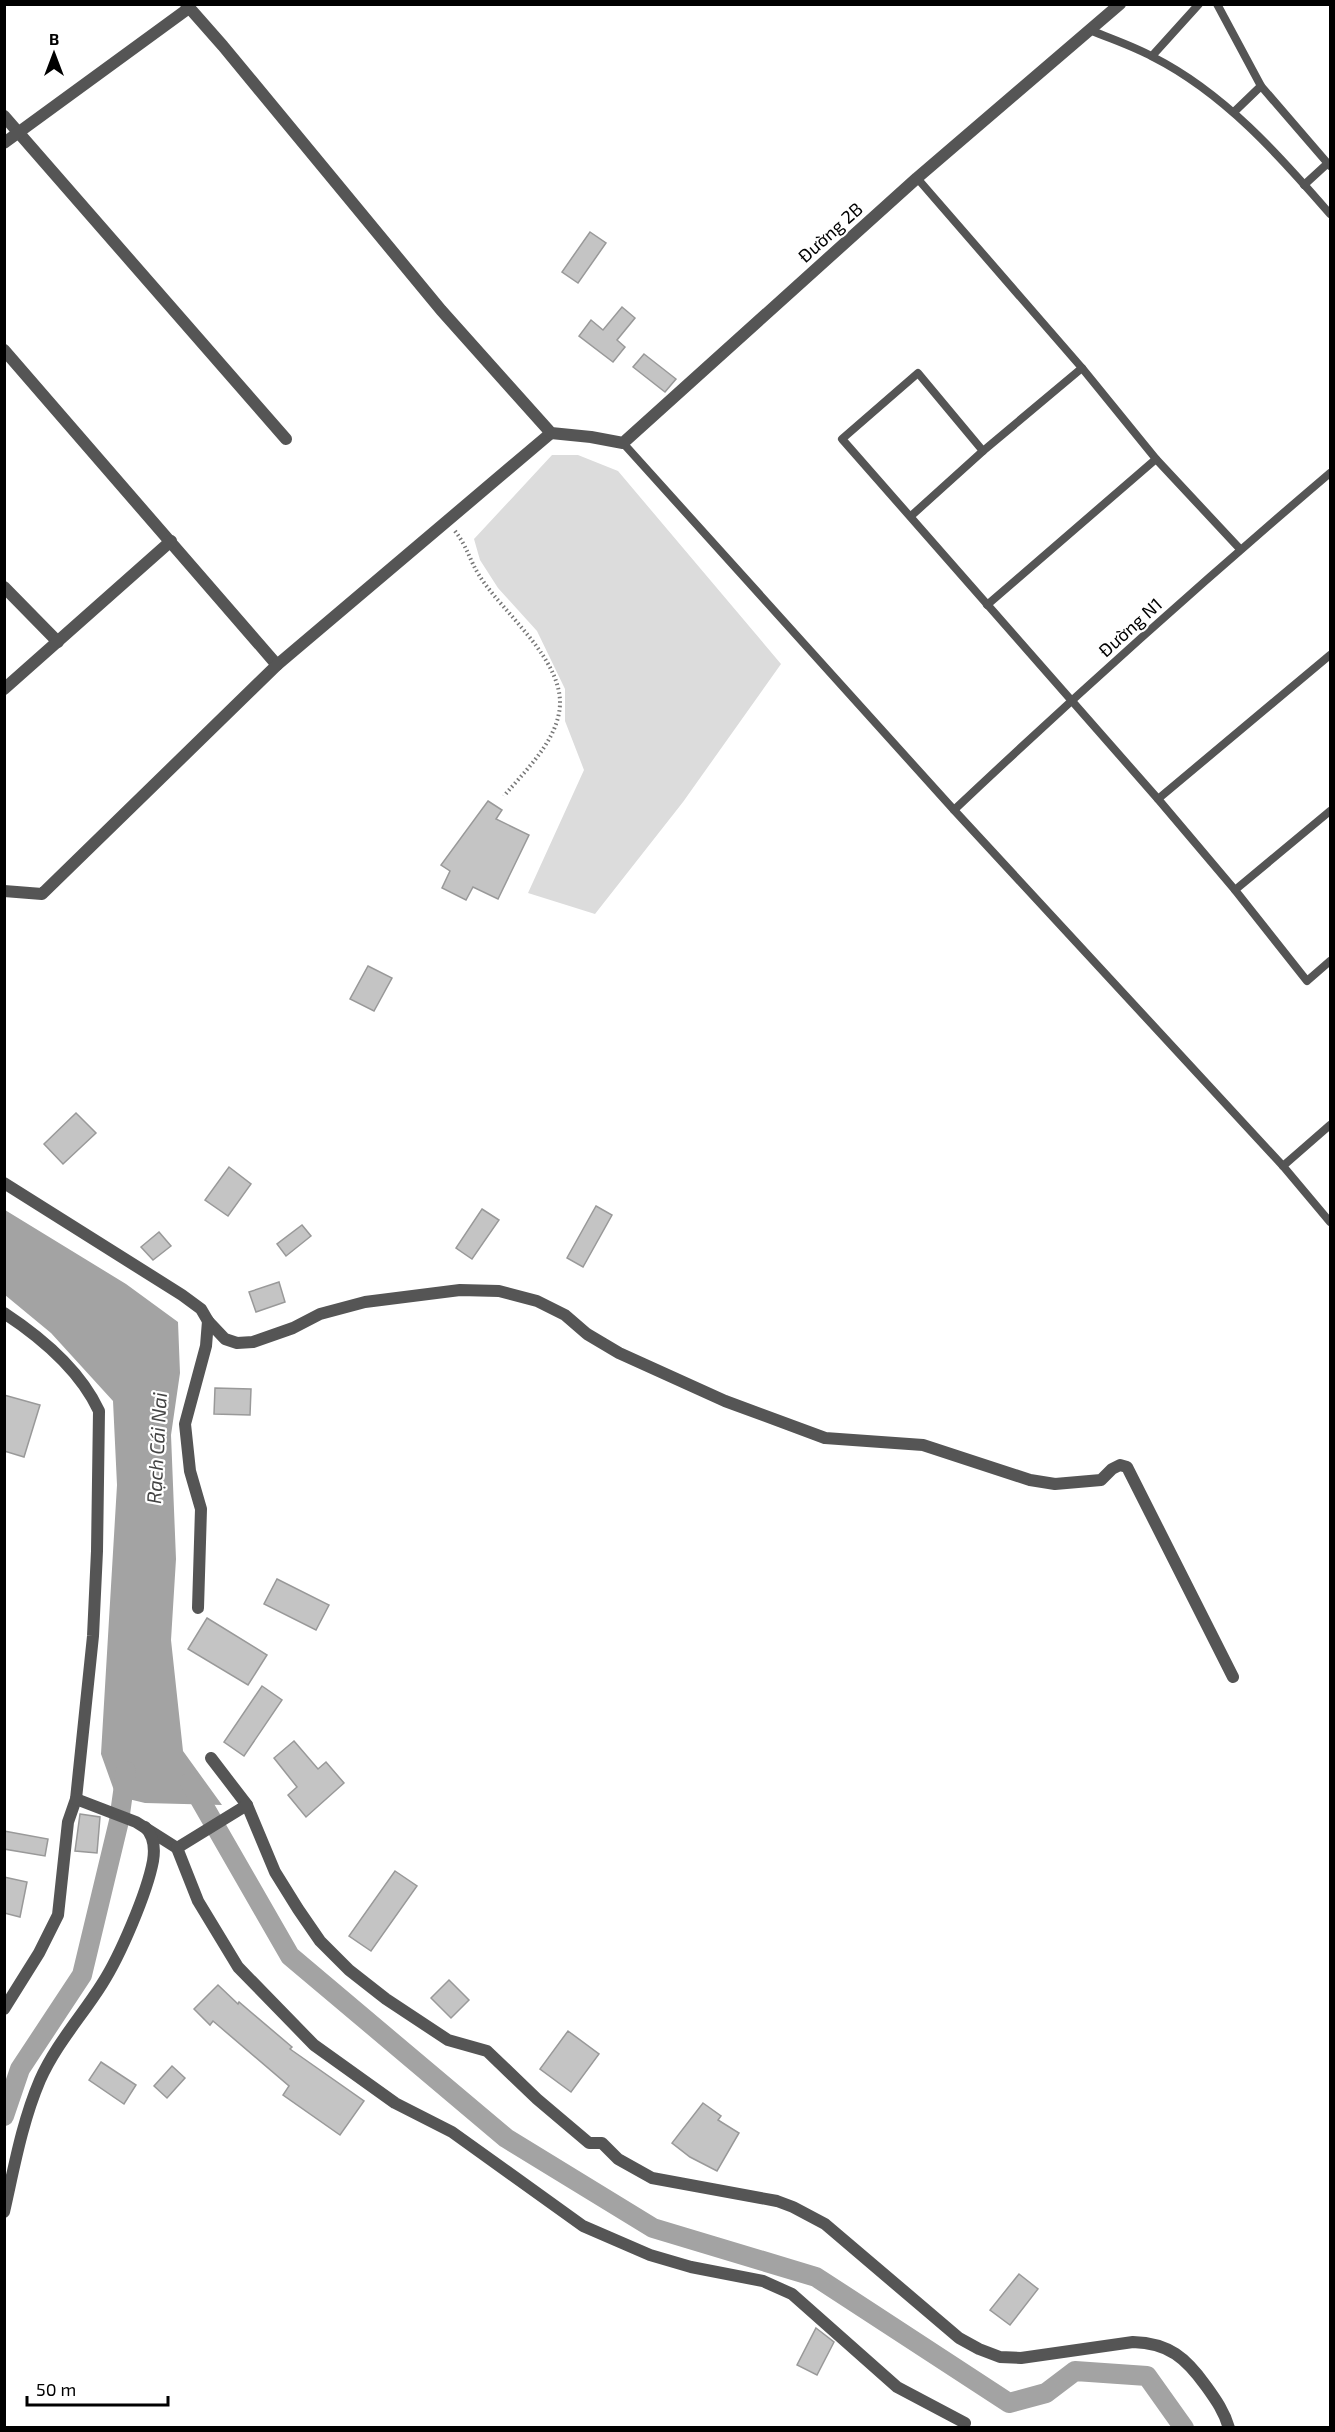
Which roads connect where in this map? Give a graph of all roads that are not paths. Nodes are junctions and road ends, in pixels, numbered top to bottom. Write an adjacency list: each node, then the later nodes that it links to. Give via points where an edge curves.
1 (1120, 4): 5 (street, Đường 2B)
2 (1199, 4): 6 (lane)
3 (1217, 4): 7 (lane)
4 (187, 6): 10 (street); 18 (street, via 441,310)
5 (1090, 30): 6 (lane); 13 (street, Đường 2B)
6 (1152, 56): 8 (lane)
7 (1261, 86): 8 (lane); 12 (lane)
8 (1234, 112): 14 (lane)
9 (4, 116): 10 (street)
10 (19, 132): 11 (street); 19 (street)
11 (4, 143)
12 (1329, 165): 14 (lane)
13 (917, 178): 17 (lane); 20 (street, Đường 2B)
14 (1304, 184): 15 (lane)
15 (1330, 214)
16 (4, 350): 25 (street)
17 (1082, 368): 21 (lane); 22 (lane)
18 (551, 434): 20 (street); 31 (street)
19 (286, 439)
20 (623, 443): 35 (lane)
21 (983, 451): 24 (lane); 24 (lane, via 918,373 842,439)
22 (1156, 459): 26 (lane); 28 (lane)
23 (1330, 473): 26 (lane, Đường N1)
24 (911, 516): 28 (lane)
25 (171, 542): 29 (street); 31 (street)
26 (1240, 549): 33 (lane, Đường N1)
27 (4, 587): 29 (street)
28 (987, 605): 33 (lane)
29 (58, 642): 32 (street)
30 (1330, 655): 34 (lane)
31 (277, 665): 38 (street, via 42,894)
32 (4, 689)
33 (1072, 699): 34 (lane); 35 (lane, Đường N1)
34 (1158, 799): 37 (lane)
35 (954, 810): 41 (lane)
36 (1330, 811): 37 (lane)
37 (1235, 890): 39 (lane, via 1307,981)
38 (4, 891)
39 (1330, 961)
40 (1330, 1125): 41 (lane)
41 (1283, 1166): 43 (lane)
42 (4, 1183): 45 (street, via 182,1295 201,1309)
43 (1330, 1222)
44 (4, 1313): 49 (street, via 47,1345 89,1391 99,1411 93,1636)
45 (208, 1322): 46 (street, via 206,1346 184,1425 190,1471 201,1509); 47 (street, via 225,1339 253,1342 320,1314 365,1302 459,1290 499,1291 537,1301 565,1315 619,1353 725,1401 825,1438 923,1445 1030,1480 1055,1484 1101,1480 1120,1465 1128,1467)
46 (198, 1608)
47 (1233, 1677)
48 (211, 1758): 50 (street)
49 (76, 1799): 51 (street); 53 (street, via 68,1822 58,1915)
50 (243, 1807): 52 (street); 56 (street, via 275,1872 320,1941 349,1970 448,2040 486,2051 589,2143 602,2143 618,2159 652,2178 794,2207 825,2224 959,2338 1000,2357 1021,2358 1133,2342 1171,2350 1192,2366 1223,2409)
51 (141, 1825): 52 (street); 54 (street, via 151,1833 153,1847 148,1878 103,1983 50,2060 39,2083 22,2132)
52 (182, 1845): 55 (street, via 198,1901 238,1967 314,2045 395,2103 452,2132 583,2226 650,2255 763,2281 792,2294 897,2387)
53 (4, 2009)
54 (4, 2212)
55 (964, 2423)
56 (1229, 2427)

